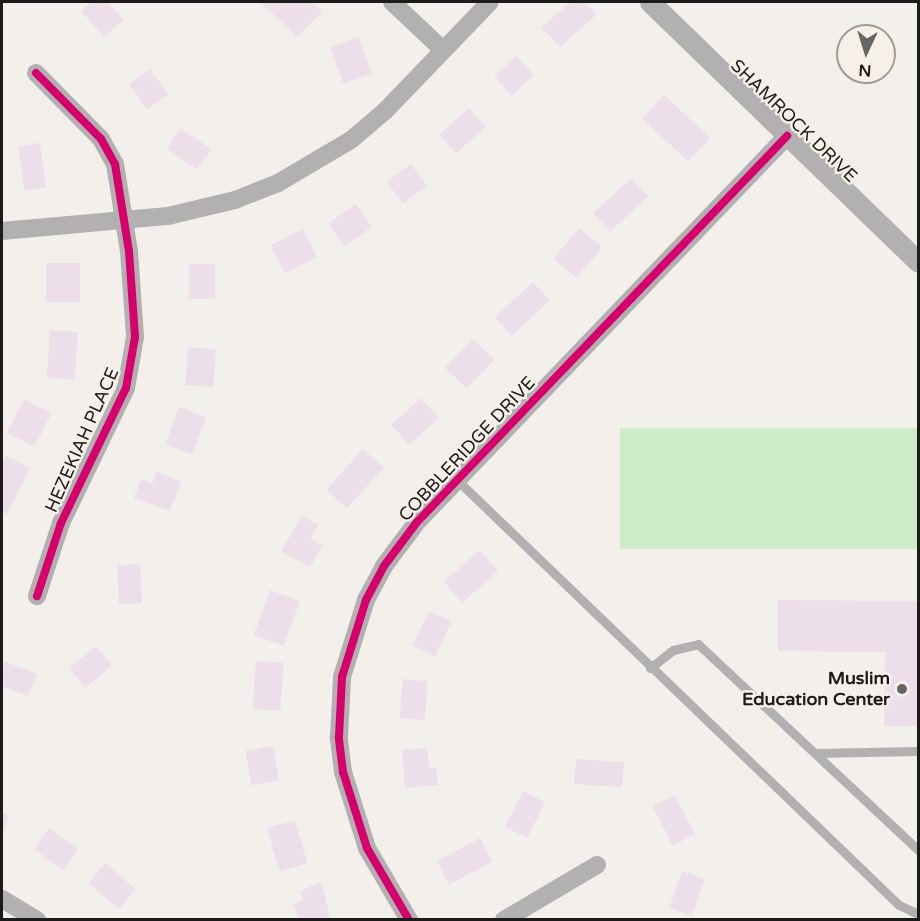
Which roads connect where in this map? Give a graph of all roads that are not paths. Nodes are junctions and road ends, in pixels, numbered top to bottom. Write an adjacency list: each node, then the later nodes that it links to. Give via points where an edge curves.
1 (392, 2): 4 (street)
2 (490, 2): 4 (street)
3 (650, 2): 6 (street, SHAMROCK DRIVE)
4 (443, 50): 7 (street, via 385,111 314,164 235,200 190,212)
5 (36, 73): 7 (street, HEZEKIAH PLACE, via 81,116 110,152 121,183)
6 (787, 136): 9 (street, SHAMROCK DRIVE); 10 (street, COBBLERIDGE DRIVE)
7 (125, 220): 8 (street); 11 (street, HEZEKIAH PLACE, via 135,337 132,366 118,406 61,523)
8 (2, 231)
9 (918, 262)
10 (457, 480): 12 (lane); 20 (street, COBBLERIDGE DRIVE, via 417,522 375,582 351,637 340,697 339,737 353,811 368,849)
11 (37, 596)
12 (650, 668): 14 (lane, via 673,650 698,644); 18 (lane, via 899,905)
13 (918, 751): 14 (lane)
14 (815, 753): 15 (lane)
15 (918, 850)
16 (597, 866): 21 (street)
17 (2, 899): 19 (street)
18 (918, 914)
19 (37, 920)
20 (409, 920)
21 (504, 920)

